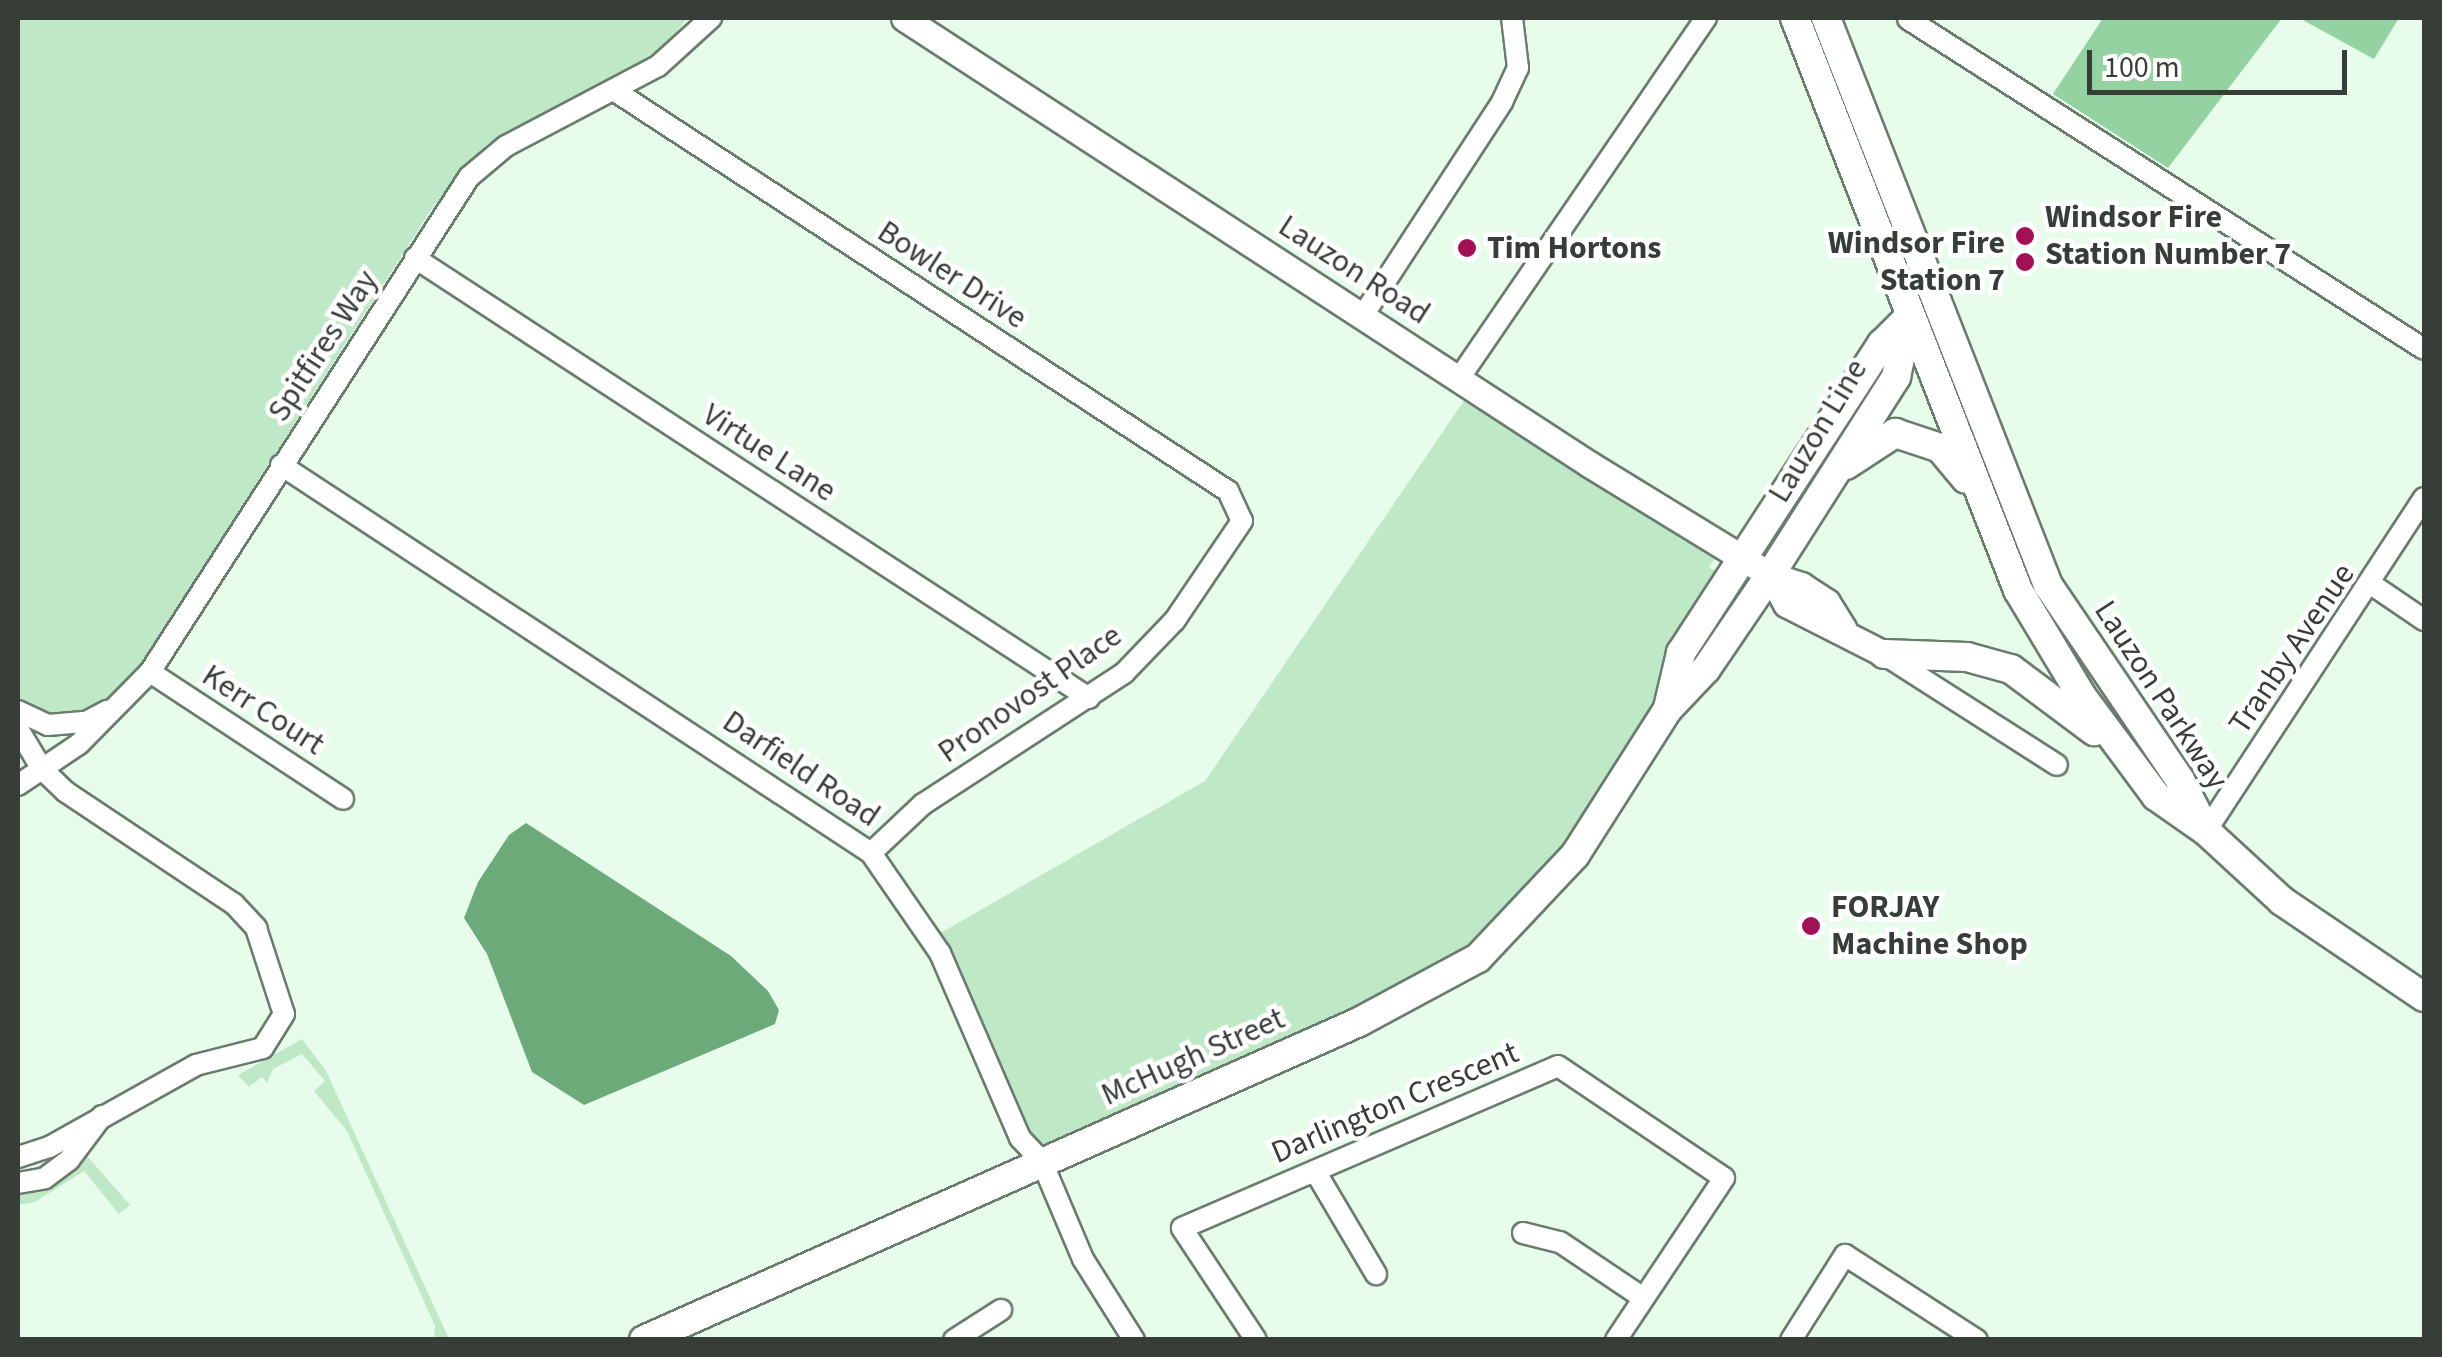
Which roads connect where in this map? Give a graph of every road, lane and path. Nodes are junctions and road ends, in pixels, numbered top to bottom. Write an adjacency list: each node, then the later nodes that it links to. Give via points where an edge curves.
1 (711, 18): 8 (street, Spitfires Way, via 658,66)
2 (904, 18): 11 (street, Lauzon Road)
3 (1512, 18): 11 (street, via 1518,68 1502,102)
4 (1706, 18): 14 (street)
5 (1795, 18): 12 (main road, Lauzon Parkway)
6 (1826, 18): 10 (main road, Lauzon Parkway)
7 (1908, 20): 13 (street)
8 (615, 92): 9 (street, Spitfires Way, via 506,146 469,178); 19 (street, Bowler Drive, via 1228,491)
9 (415, 258): 15 (street, Spitfires Way); 26 (street, Virtue Lane)
10 (1937, 306): 12 (main road, Lauzon Line); 36 (main road, Lauzon Parkway, via 2048,585 2180,780)
11 (1362, 317): 14 (street, Lauzon Road)
12 (1909, 317): 16 (main road, Lauzon Line, via 1896,377); 17 (main road, Lauzon Parkway); 20 (main road, Lauzon Line, via 1882,344)
13 (2424, 349)
14 (1458, 380): 20 (street, Lauzon Road)
15 (281, 465): 25 (street, Spitfires Way); 37 (street, Darfield Road)
16 (1837, 471): 17 (main road, via 1894,434 1923,438); 21 (main road, Lauzon Line)
17 (1983, 498): 31 (main road, Lauzon Parkway, via 2018,590)
18 (2424, 498): 22 (street, Tranby Avenue)
19 (1242, 521): 26 (street, Pronovost Place, via 1175,620)
20 (1744, 557): 21 (street, Lauzon Road); 28 (main road, McHugh Street, via 1681,652)
21 (1770, 575): 24 (street, Lauzon Road, via 1786,604); 28 (main road, McHugh Street, via 1706,669)
22 (2370, 584): 23 (street); 36 (street, Tranby Avenue)
23 (2424, 620)
24 (1884, 654): 31 (main road, via 1967,658 2011,669); 32 (street, Lauzon Road)
25 (150, 672): 27 (street, Spitfires Way); 35 (street, Kerr Court)
26 (1089, 698): 37 (street, Pronovost Place, via 924,804)
27 (126, 702): 29 (street, via 86,722 48,725); 33 (street, Spitfires Way)
28 (1668, 709): 41 (main road, McHugh Street, via 1576,855 1478,958 1359,1022)
29 (18, 710)
30 (18, 729): 33 (street)
31 (2120, 753): 36 (main road, Lauzon Parkway, via 2156,796)
32 (2056, 766)
33 (42, 769): 34 (street, Spitfires Way); 39 (street, via 66,792 234,904 256,928 284,1014 263,1048 196,1065)
34 (18, 785)
35 (343, 798)
36 (2206, 831): 38 (main road, via 2282,902)
37 (871, 852): 41 (street, Darfield Road, via 940,953 1020,1138)
38 (2424, 997)
39 (104, 1113): 40 (street, via 34,1155); 43 (street, via 69,1160 46,1178)
40 (18, 1157)
41 (1042, 1162): 48 (main road, McHugh Street); 50 (street, Darfield Road, via 1084,1259)
42 (1315, 1171): 45 (street); 46 (street, Darlington Crescent, via 1558,1066 1724,1178); 51 (street, Darlington Crescent, via 1182,1228)
43 (18, 1183)
44 (1523, 1233): 46 (street, via 1560,1242)
45 (1376, 1274)
46 (1642, 1297): 52 (street, Darlington Crescent)
47 (1000, 1310): 49 (street)
48 (644, 1340)
49 (954, 1340)
50 (1134, 1340)
51 (1256, 1340)
52 (1616, 1340)
53 (1792, 1340): 54 (street, via 1845,1255)
54 (1976, 1340)

